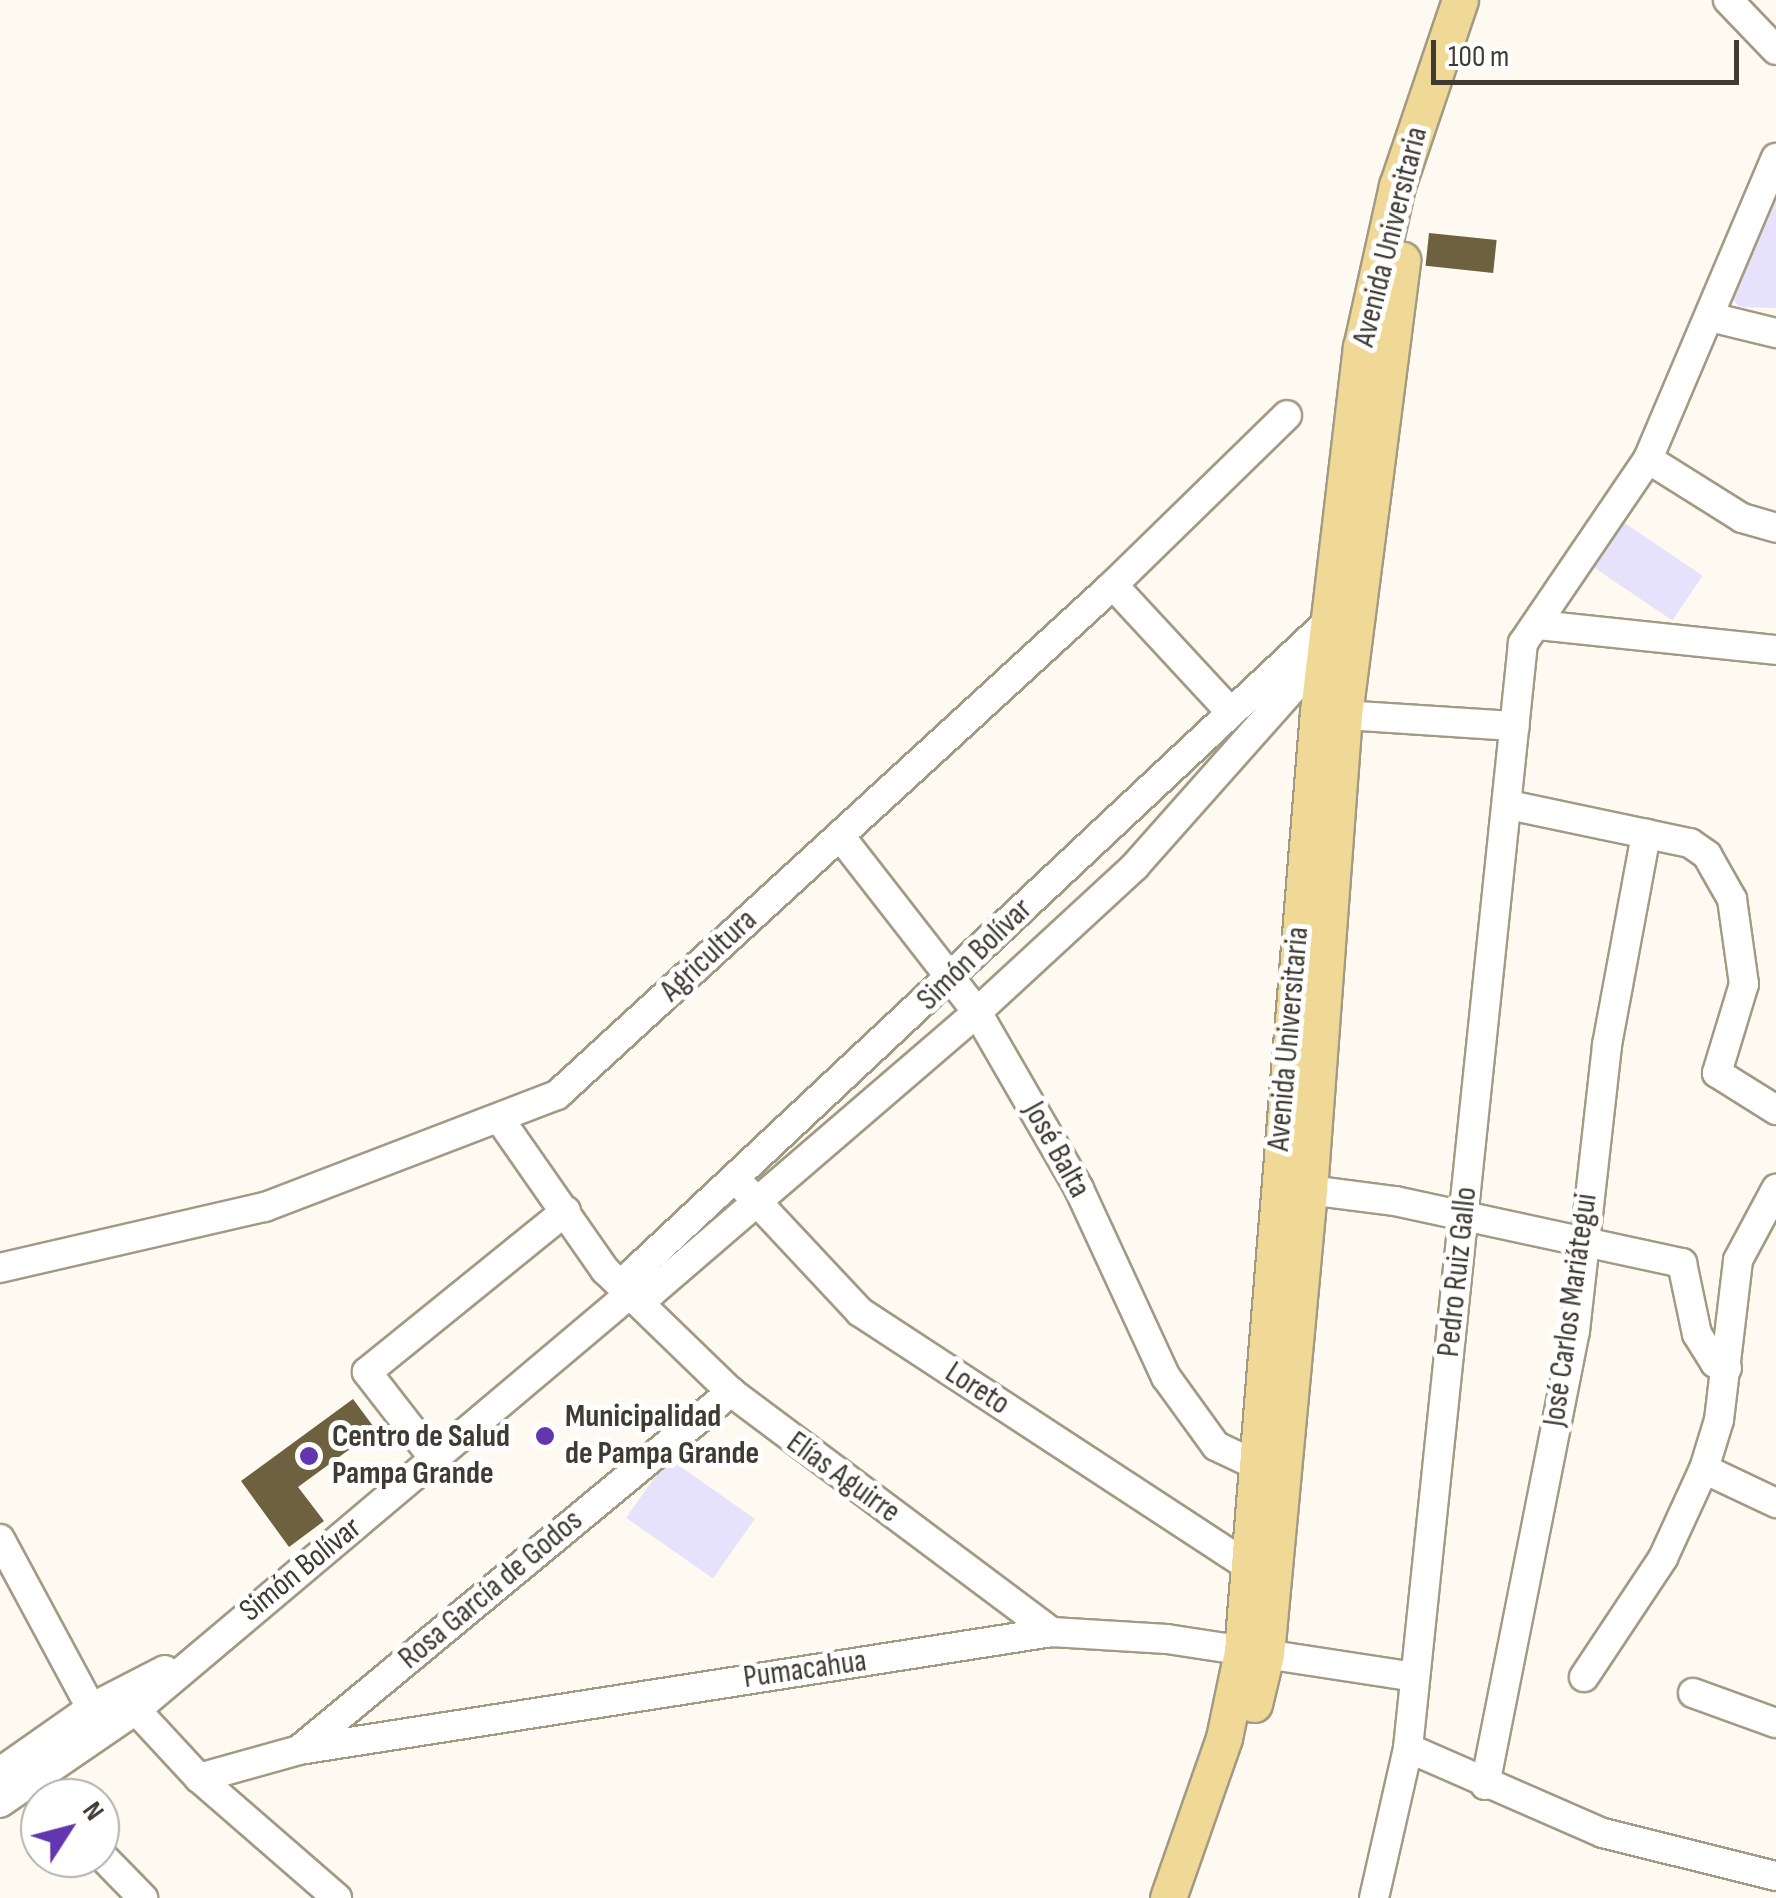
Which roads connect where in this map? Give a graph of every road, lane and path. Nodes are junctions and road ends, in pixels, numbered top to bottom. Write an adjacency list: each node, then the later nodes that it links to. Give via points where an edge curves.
1 (1460, 0): 4 (main road)
2 (1728, 0): 3 (street)
3 (1776, 50)
4 (1430, 91): 13 (main road, Avenida Universitaria, via 1397,186 1361,348); 16 (main road, Avenida Universitaria, via 1388,355)
5 (1776, 158): 6 (street)
6 (1710, 318): 7 (street); 9 (street)
7 (1776, 334)
8 (1287, 415): 11 (street, Agricultura)
9 (1648, 459): 10 (street, via 1742,518); 12 (street)
10 (1776, 528)
11 (1113, 585): 15 (street); 20 (street, Agricultura)
12 (1530, 634): 14 (street); 17 (street, Pedro Ruiz Gallo)
13 (1326, 637): 15 (street, Simón Bolívar); 22 (street, Simón Bolívar, via 1135,866); 37 (main road, Avenida Universitaria)
14 (1776, 650)
15 (1228, 709): 21 (street, Simón Bolívar)
16 (1344, 714): 17 (street); 26 (main road, Avenida Universitaria)
17 (1514, 726): 18 (street, Pedro Ruiz Gallo)
18 (1509, 805): 19 (street); 30 (street, Pedro Ruiz Gallo)
19 (1646, 834): 23 (street, via 1690,843 1722,875 1741,938 1744,984 1718,1073 1742,1093); 31 (street, José Carlos Mariátegui, via 1618,970)
20 (840, 836): 21 (street, José Balta); 24 (street, Agricultura, via 557,1095)
21 (953, 978): 22 (street, José Balta); 25 (street, Simón Bolívar)
22 (976, 1012): 28 (street, Simón Bolívar); 37 (street, José Balta, via 1079,1190 1166,1377 1216,1446)
23 (1774, 1106)
24 (501, 1121): 29 (street, Elías Aguirre); 32 (street, Agricultura, via 264,1207)
25 (734, 1176): 28 (street, Loreto); 33 (street, Simón Bolívar, via 633,1273)
26 (1310, 1190): 30 (street, via 1396,1202); 44 (main road, Avenida Universitaria)
27 (1775, 1197): 34 (street, via 1738,1260)
28 (755, 1200): 33 (street, Simón Bolívar, via 652,1292); 41 (street, Loreto, via 860,1312)
29 (566, 1210): 33 (street, Elías Aguirre, via 594,1256); 36 (street, via 367,1372)
30 (1464, 1221): 31 (street); 45 (street, Pedro Ruiz Gallo)
31 (1581, 1246): 34 (street, via 1682,1263 1697,1334 1715,1363); 56 (street, José Carlos Mariátegui, via 1575,1331)
32 (0, 1268)
33 (632, 1292): 35 (street, Elías Aguirre); 36 (street, Simón Bolívar)
34 (1728, 1368): 38 (street)
35 (732, 1392): 42 (street, Elías Aguirre); 52 (street, Rosa García de Godos)
36 (436, 1462): 43 (street, Simón Bolívar)
37 (1256, 1465): 41 (main road, Avenida Universitaria)
38 (1704, 1469): 39 (street); 46 (street, via 1663,1558)
39 (1776, 1502)
40 (0, 1539): 48 (street)
41 (1248, 1566): 44 (main road, Avenida Universitaria)
42 (1052, 1632): 44 (street, Pumacahua); 52 (street, Pumacahua)
43 (198, 1653): 48 (street, Simón Bolívar); 49 (street, Simón Bolívar)
44 (1254, 1653): 45 (street, Pumacahua); 61 (main road, Avenida Universitaria); 62 (main road, Avenida Universitaria, via 1245,1738)
45 (1415, 1677): 51 (street, Pedro Ruiz Gallo)
46 (1584, 1677)
47 (1692, 1694): 50 (street)
48 (91, 1708): 53 (street, Simón Bolívar)
49 (136, 1710): 54 (street, Simón Bolívar); 55 (street)
50 (1776, 1723)
51 (1408, 1748): 56 (street); 63 (street, Pedro Ruiz Gallo)
52 (299, 1750): 55 (street, Pumacahua)
53 (1, 1771)
54 (51, 1778)
55 (199, 1778): 60 (street)
56 (1485, 1785): 58 (street, via 1603,1833)
57 (120, 1874): 59 (street)
58 (1776, 1876)
59 (143, 1898)
60 (336, 1898)
61 (1168, 1898)
62 (1182, 1898)
63 (1374, 1898)

